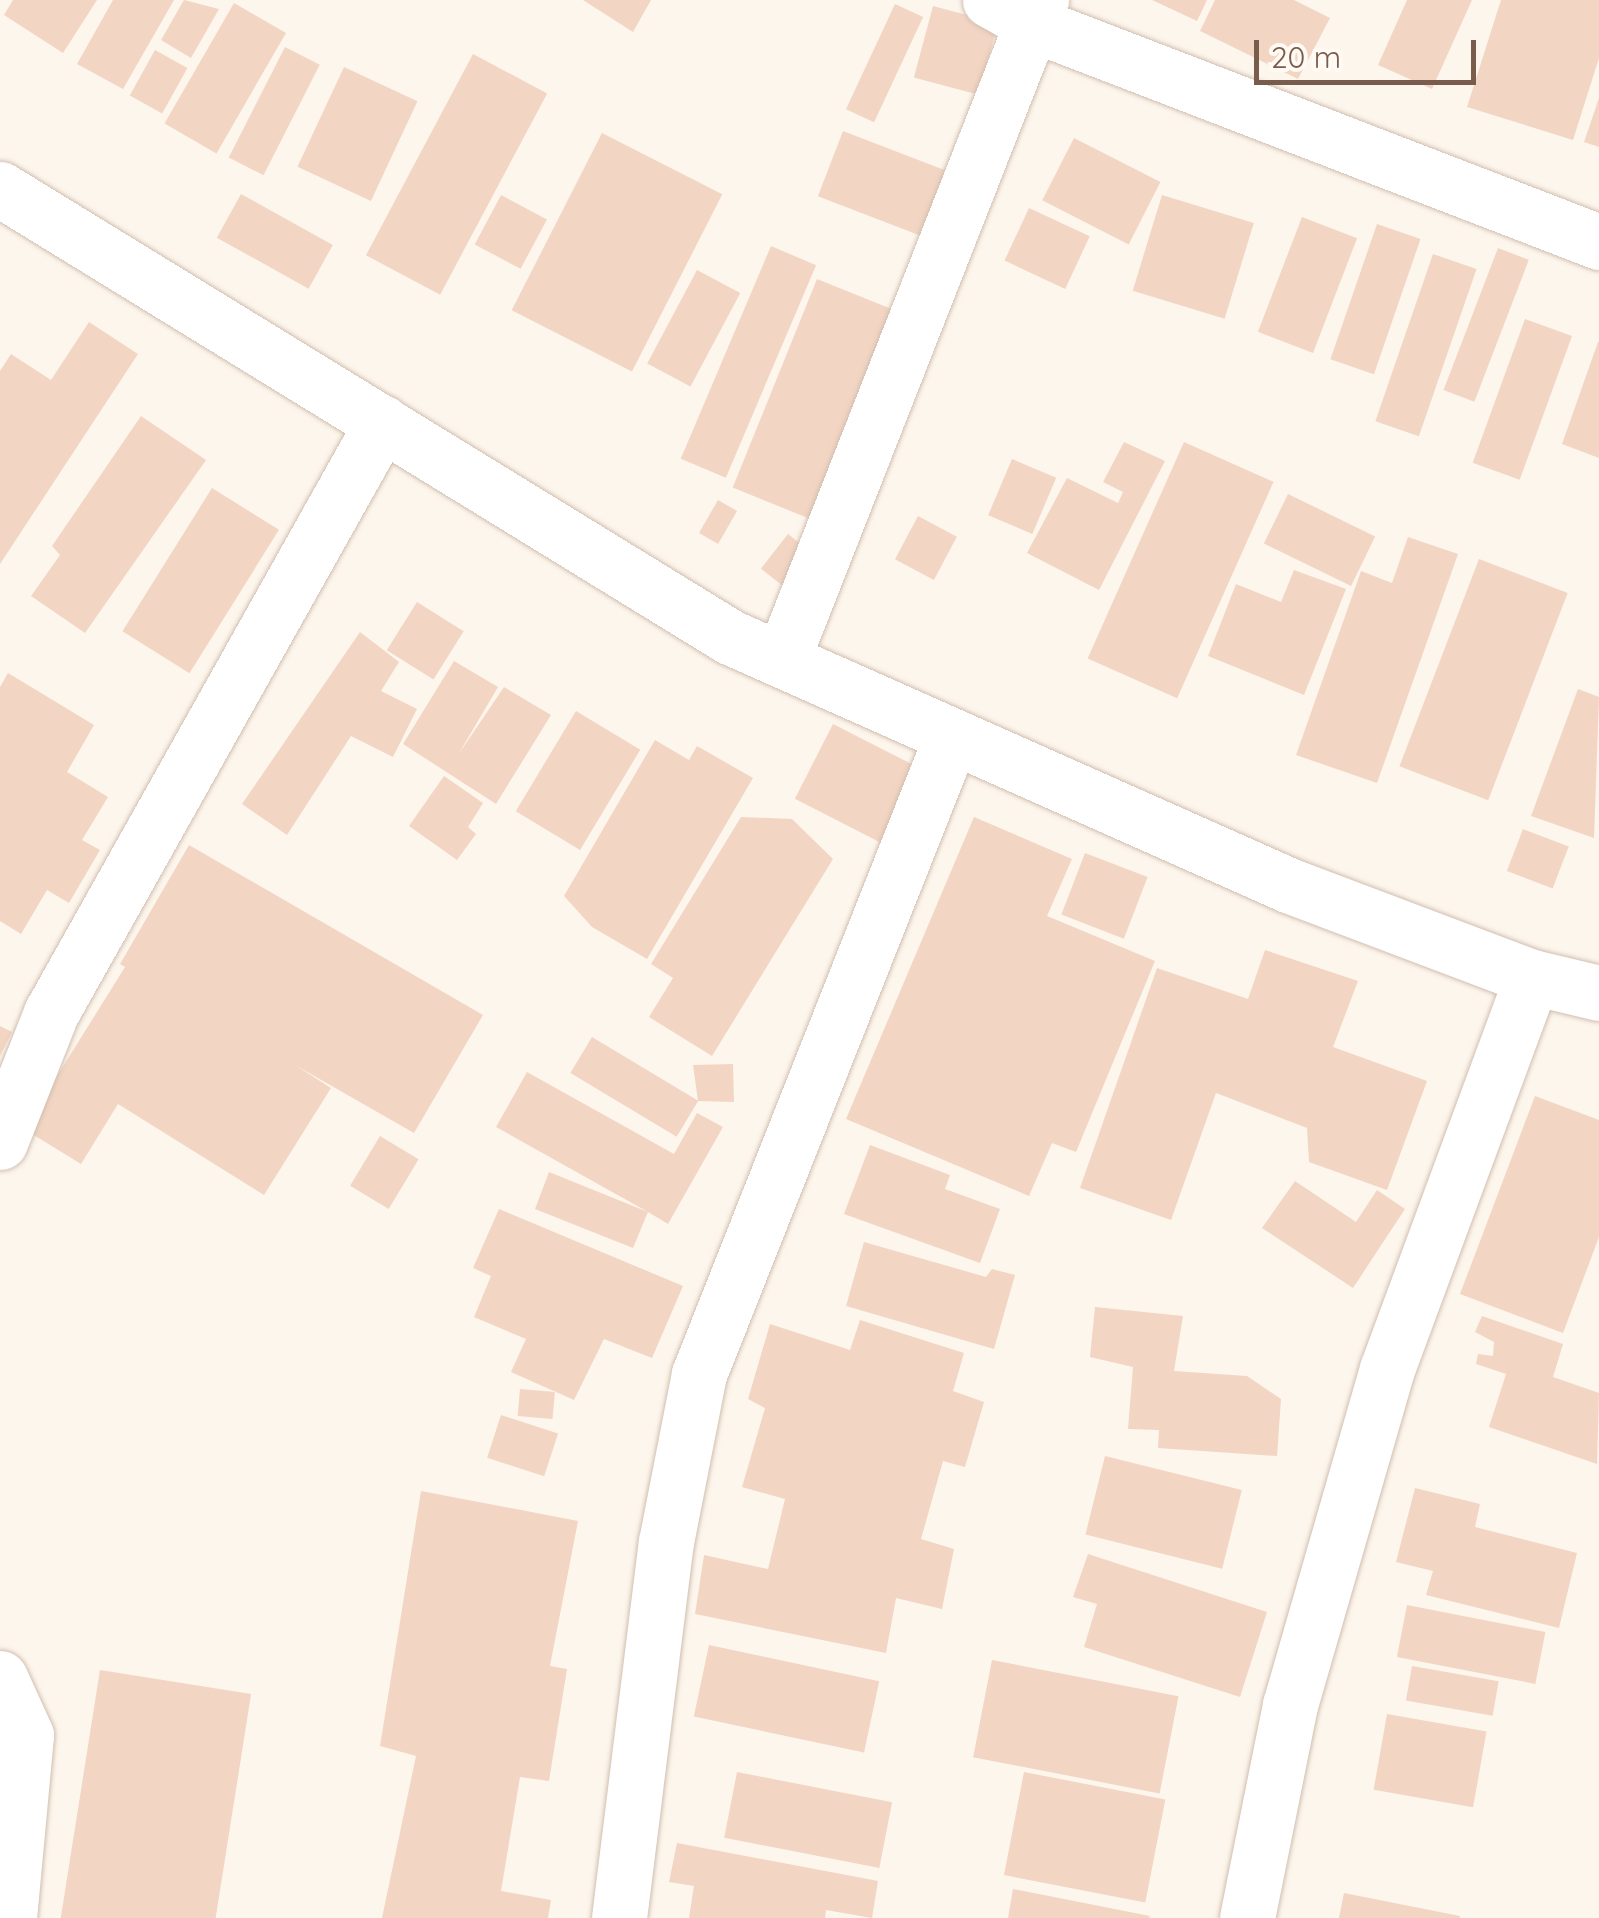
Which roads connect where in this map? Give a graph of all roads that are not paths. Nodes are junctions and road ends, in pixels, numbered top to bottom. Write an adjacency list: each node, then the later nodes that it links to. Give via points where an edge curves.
1 (1022, 8): 3 (street); 5 (street)
2 (0, 188): 4 (street)
3 (1599, 242)
4 (382, 423): 5 (street, via 730,637); 9 (street, via 51,1013)
5 (782, 660): 6 (street)
6 (951, 738): 7 (street, via 1288,885); 12 (street, via 699,1374 666,1542)
7 (1532, 977): 8 (street); 13 (street, via 1387,1369 1290,1706)
8 (1599, 993)
9 (0, 1142)
10 (0, 1678): 11 (street, via 26,1735)
11 (9, 1918)
12 (619, 1918)
13 (1247, 1918)

